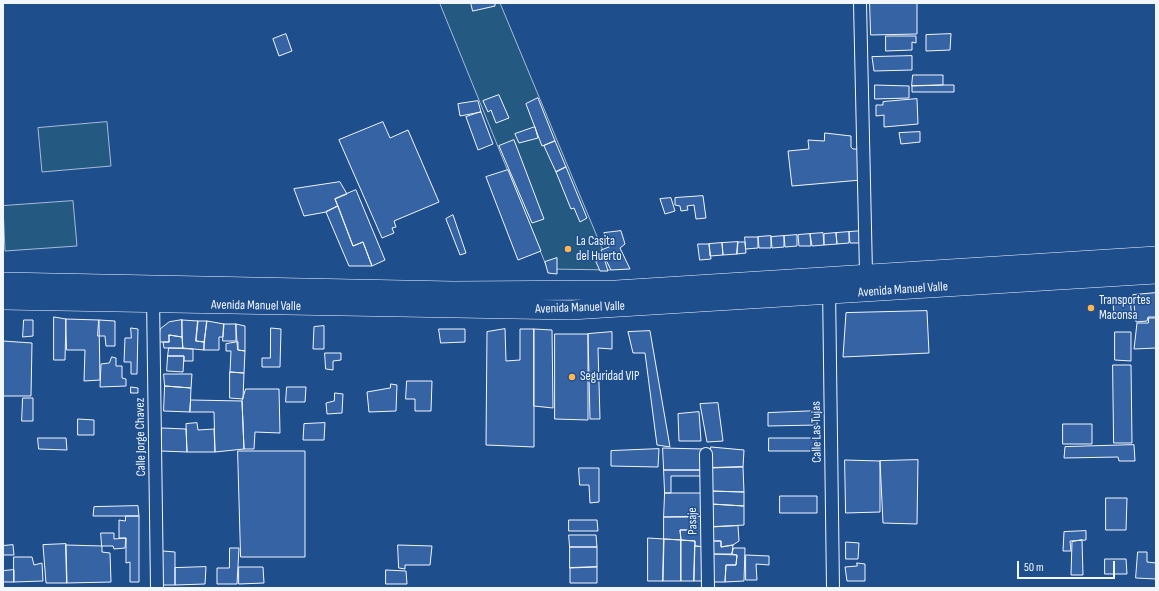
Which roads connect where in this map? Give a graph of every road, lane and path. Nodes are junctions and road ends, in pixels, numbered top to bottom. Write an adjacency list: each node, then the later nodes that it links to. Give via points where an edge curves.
1 (860, 3): 3 (street)
2 (1156, 256): 3 (main road, Avenida Manuel Valle)
3 (866, 273): 5 (main road, Avenida Manuel Valle)
4 (1156, 274): 8 (main road, Avenida Manuel Valle)
5 (829, 276): 7 (main road, Avenida Manuel Valle, via 616,290 453,291); 8 (street, Calle Las Tujas)
6 (3, 282): 7 (main road, Avenida Manuel Valle)
7 (153, 285): 10 (street, Calle Jorge Chavez)
8 (829, 294): 10 (main road, Avenida Manuel Valle, via 571,310); 14 (street, Calle Las Tujas)
9 (3, 300): 10 (main road, Avenida Manuel Valle)
10 (153, 304): 12 (street, Calle Jorge Chavez)
11 (706, 454): 13 (street, Pasaje)
12 (157, 588)
13 (708, 588)
14 (833, 588)

